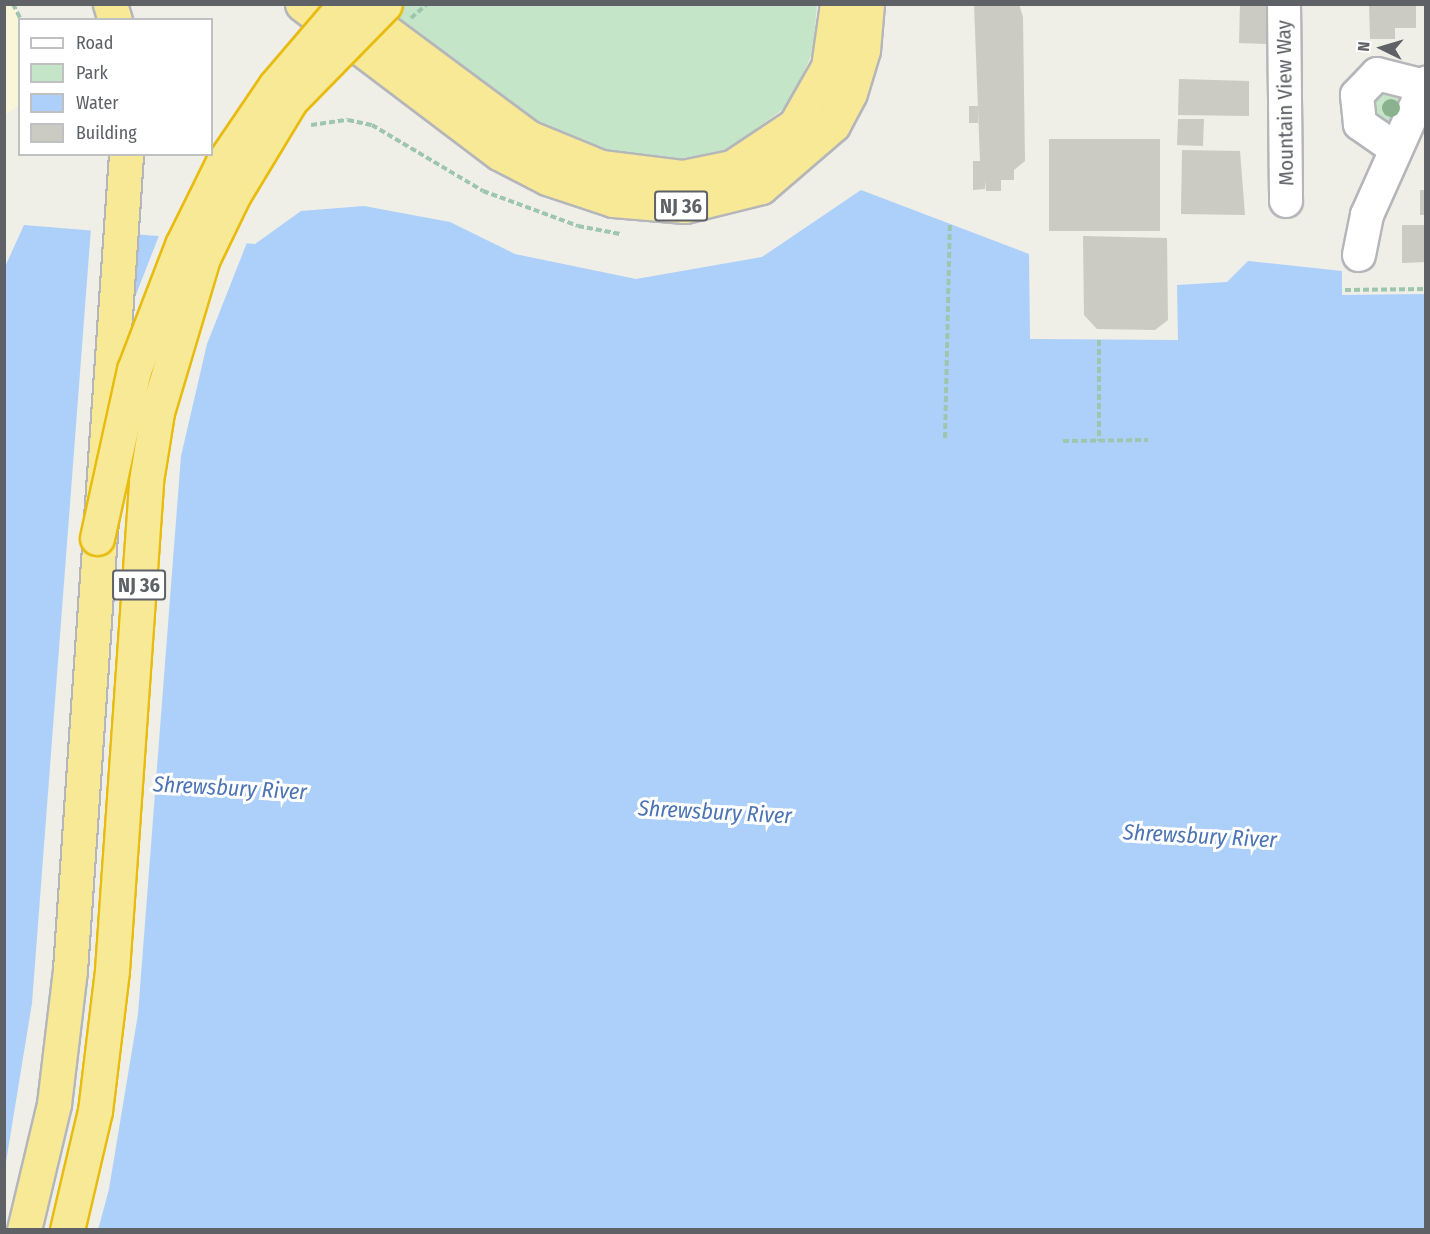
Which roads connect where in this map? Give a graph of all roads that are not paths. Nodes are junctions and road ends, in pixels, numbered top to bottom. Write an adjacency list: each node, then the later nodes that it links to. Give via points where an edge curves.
1 (302, 4): 4 (highway, NJ 36, via 499,153 548,178 613,200 685,206 761,187 833,125 863,50)
2 (347, 4): 3 (highway, NJ 36, via 528,136 570,157 630,173 710,173 758,155 805,113 828,68); 12 (highway, NJ 36, bridge, via 274,86 222,164 182,245 135,370)
3 (837, 4)
4 (867, 4)
5 (1284, 4): 10 (street, Mountain View Way)
6 (394, 14): 14 (highway, NJ 36, bridge, via 291,100 234,194 203,258 157,412 146,481 112,970 95,1111)
7 (1425, 84): 8 (street); 8 (street, via 1377,74 1357,95 1360,124)
8 (1396, 149): 11 (street, via 1367,215)
9 (126, 156): 12 (highway, NJ 36, bridge)
10 (1286, 201)
11 (1359, 255)
12 (97, 538): 13 (highway, NJ 36, via 70,970 54,1104)
13 (24, 1230)
14 (68, 1230)

